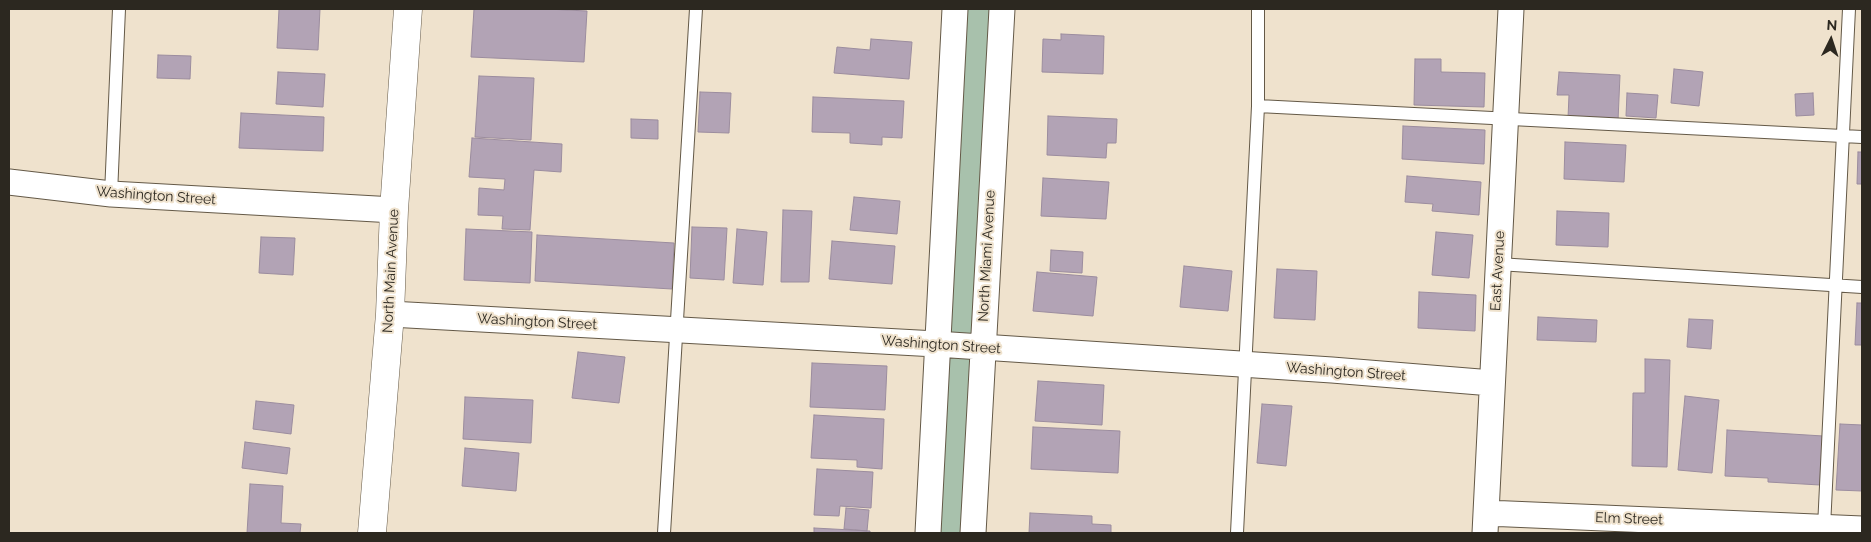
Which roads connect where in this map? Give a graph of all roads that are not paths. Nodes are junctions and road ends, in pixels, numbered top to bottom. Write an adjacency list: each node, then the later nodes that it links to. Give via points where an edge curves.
1 (119, 9): 14 (lane)
2 (408, 9): 15 (main road, North Main Avenue)
3 (696, 9): 20 (lane)
4 (955, 9): 21 (street)
5 (1002, 9): 22 (street, North Miami Avenue)
6 (1258, 9): 9 (lane)
7 (1511, 9): 10 (street, East Avenue)
8 (1849, 9): 11 (lane)
9 (1258, 106): 10 (lane); 23 (lane)
10 (1506, 119): 11 (lane); 16 (street, East Avenue)
11 (1843, 136): 12 (lane); 17 (lane)
12 (1862, 137)
13 (9, 182): 14 (street, Washington Street)
14 (110, 194): 15 (street, Washington Street)
15 (394, 210): 19 (main road, North Main Avenue)
16 (1498, 264): 17 (lane); 24 (street, East Avenue)
17 (1835, 285): 18 (lane); 26 (lane)
18 (1862, 287)
19 (390, 314): 20 (street, Washington Street); 28 (main road, North Main Avenue)
20 (676, 330): 21 (street, Washington Street); 29 (lane)
21 (936, 344): 22 (street, Washington Street); 30 (street)
22 (982, 348): 23 (street, Washington Street); 31 (street, North Miami Avenue)
23 (1246, 365): 24 (street, Washington Street); 32 (lane)
24 (1492, 383): 25 (street, East Avenue)
25 (1485, 523): 26 (street, Elm Street)
26 (1824, 527): 27 (street, Elm Street)
27 (1862, 529)
28 (372, 533)
29 (664, 533)
30 (928, 533)
31 (973, 533)
32 (1237, 533)

